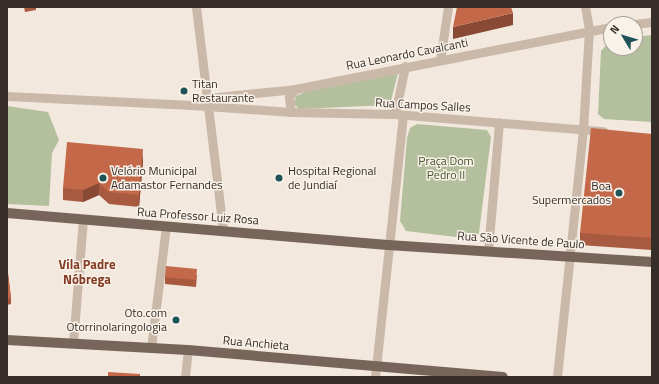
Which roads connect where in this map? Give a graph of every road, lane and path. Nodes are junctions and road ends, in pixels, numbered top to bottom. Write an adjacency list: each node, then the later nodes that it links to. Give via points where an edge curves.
1 (196, 7): 10 (street)
2 (448, 7): 6 (street)
3 (585, 7): 5 (street)
4 (603, 28): 5 (street, Rua Leonardo Cavalcanti)
5 (589, 29): 6 (street, Rua Leonardo Cavalcanti); 16 (street)
6 (440, 60): 7 (street, Rua Leonardo Cavalcanti)
7 (405, 66): 8 (street, Rua Leonardo Cavalcanti); 14 (street)
8 (295, 89): 10 (street, Rua Leonardo Cavalcanti); 13 (street, via 289,97)
9 (7, 96): 11 (street, Rua Campos Salles)
10 (207, 98): 11 (street, Rua Campos Salles); 12 (street)
11 (192, 105): 12 (street, Rua Campos Salles)
12 (208, 108): 13 (street, Rua Campos Salles); 21 (street)
13 (292, 112): 14 (street, Rua Campos Salles)
14 (399, 114): 15 (street, Rua Campos Salles); 22 (street)
15 (499, 122): 16 (street, Rua Campos Salles); 23 (street)
16 (582, 130): 17 (street, Rua Campos Salles); 24 (street)
17 (613, 132)
18 (7, 213): 19 (main road, Rua Professor Luiz Rosa)
19 (83, 220): 20 (main road, Rua Professor Luiz Rosa); 27 (street)
20 (166, 226): 21 (main road, Rua Professor Luiz Rosa); 28 (street)
21 (222, 230): 22 (main road, Rua Professor Luiz Rosa)
22 (388, 245): 23 (main road, Rua São Vicente de Paulo); 30 (street)
23 (488, 251): 24 (main road, Rua São Vicente de Paulo)
24 (568, 256): 25 (main road, Rua São Vicente de Paulo); 33 (street)
25 (652, 262)
26 (7, 340): 27 (main road, Rua Anchieta)
27 (73, 343): 28 (main road, Rua Anchieta)
28 (151, 348): 29 (main road, Rua Anchieta)
29 (188, 350): 30 (main road, Rua Anchieta); 31 (street)
30 (376, 372): 32 (main road, Rua Anchieta)
31 (185, 377)
32 (503, 377)
33 (557, 377)

